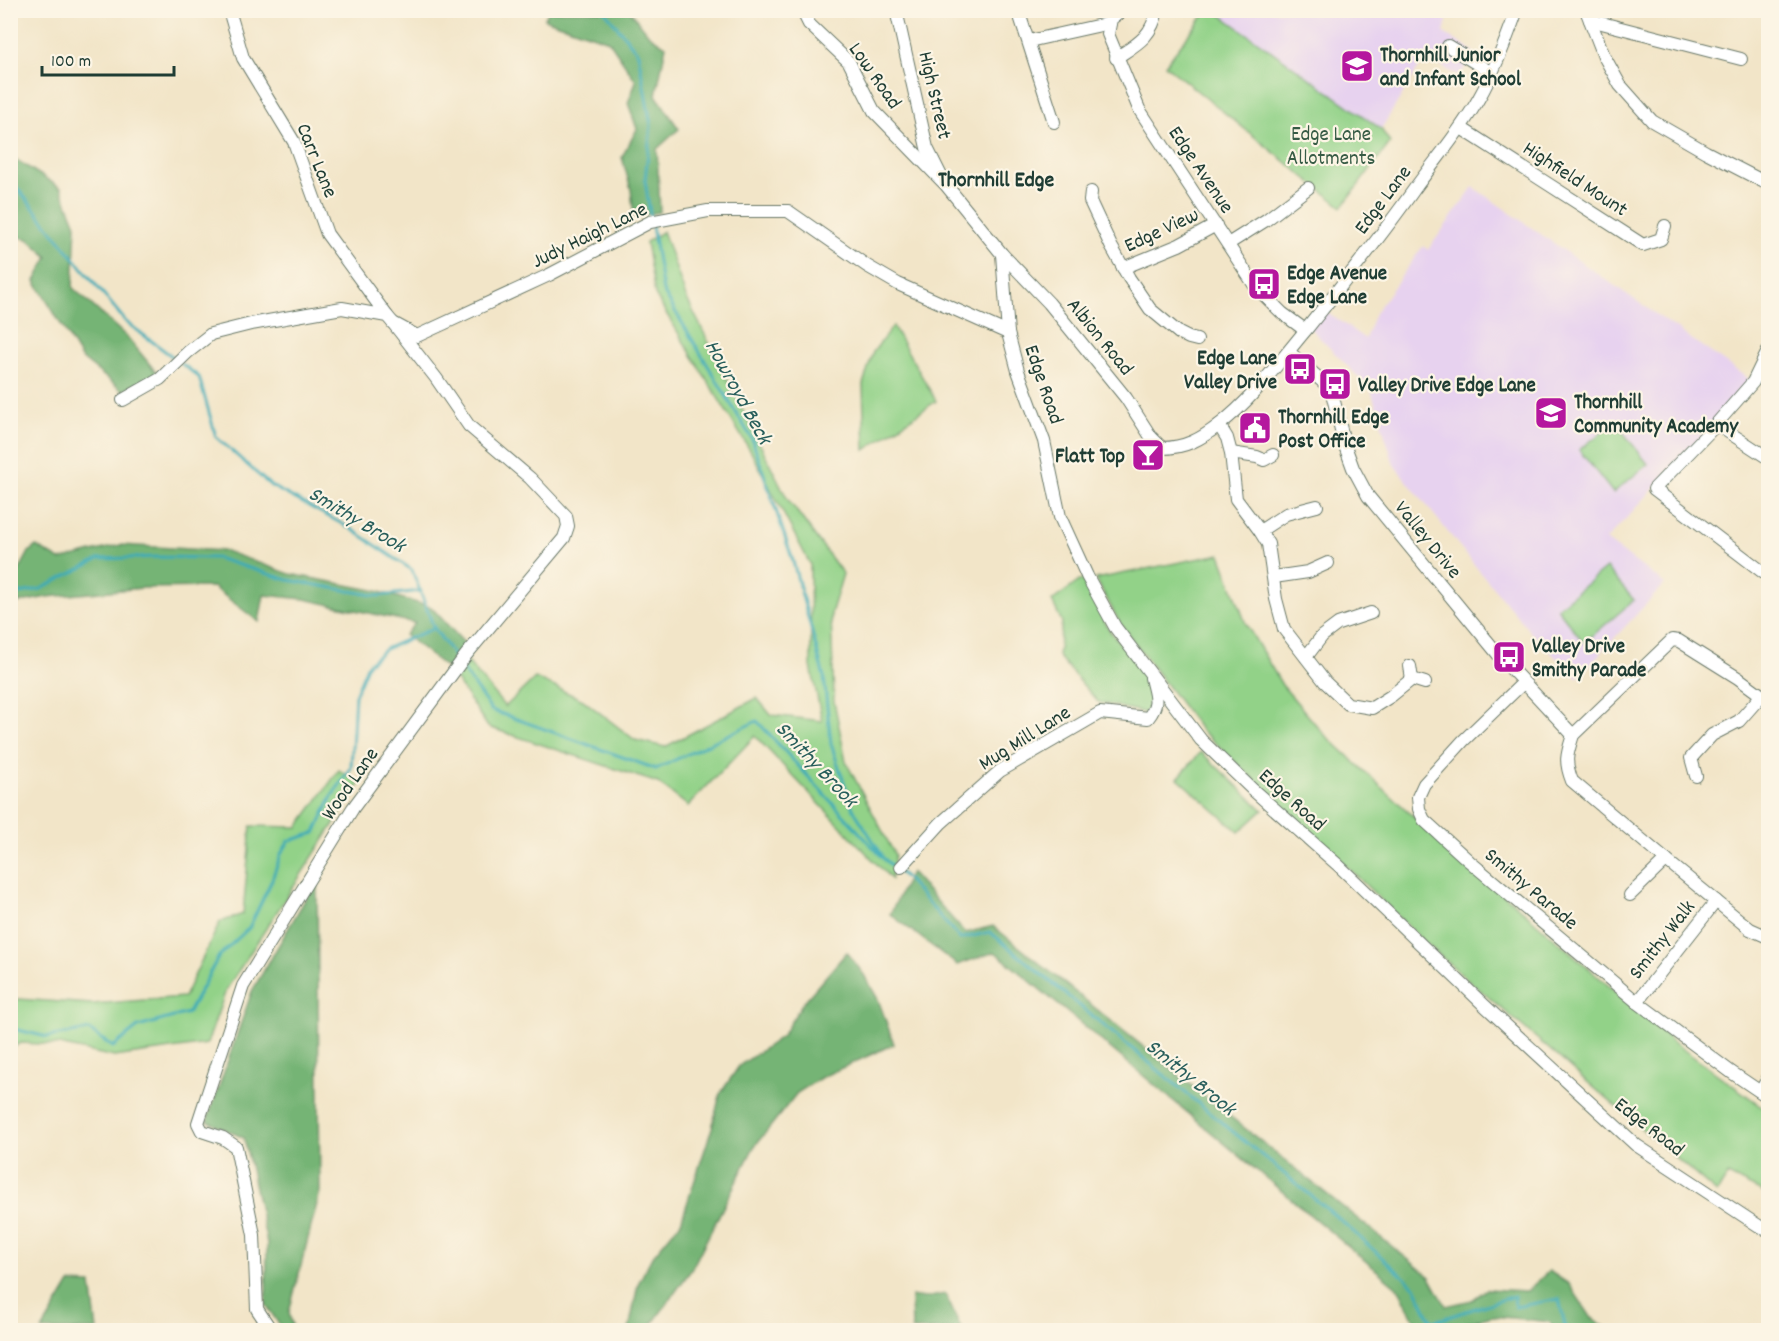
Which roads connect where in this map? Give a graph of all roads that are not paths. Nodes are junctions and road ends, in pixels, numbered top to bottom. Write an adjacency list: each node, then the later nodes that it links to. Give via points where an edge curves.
1 (229, 10): 26 (street, Carr Lane, via 243,58 294,142 327,234)
2 (802, 10): 18 (street, Low Road, via 809,24 849,62 874,111)
3 (896, 10): 18 (street, High Street, via 927,148)
4 (1018, 10): 10 (street)
5 (1156, 10): 12 (street, via 1150,31)
6 (1517, 10): 14 (street, Edge Lane)
7 (1120, 11): 9 (street)
8 (1588, 15): 13 (street); 17 (street, via 1620,85 1652,121)
9 (1110, 23): 10 (street); 12 (street, Edge Avenue, via 1108,34)
10 (1029, 41): 15 (street)
11 (1448, 46): 14 (street)
12 (1116, 57): 21 (street, Edge Avenue, via 1139,109)
13 (1741, 59)
14 (1492, 73): 16 (street, Edge Lane)
15 (1054, 122)
16 (1461, 128): 22 (street, Highfield Mount, via 1643,245 1661,239); 27 (street, Edge Lane)
17 (1768, 184)
18 (946, 185): 24 (street, Albion Road)
19 (1308, 188): 23 (street)
20 (1091, 192): 25 (street, Edge View, via 1090,201)
21 (1216, 225): 23 (street, Edge Avenue); 25 (street, Edge View)
22 (1665, 226)
23 (1228, 244): 27 (street, Edge Avenue, via 1256,286)
24 (1002, 254): 28 (street, Edge Road); 36 (street, Albion Road, via 1049,303)
25 (1123, 268): 29 (street, Edge View, via 1150,309 1179,333)
26 (390, 320): 30 (street); 33 (street, via 342,308 211,334 160,379)
27 (1305, 330): 32 (street, Edge Lane)
28 (1008, 333): 30 (street, Judy Haigh Lane, via 898,284 788,211 708,211 650,222); 47 (street, Edge Road, via 1044,441 1060,517 1116,627)
29 (1197, 340)
30 (414, 341): 62 (street, Wood Lane, via 469,426 530,478 566,516 568,526 564,538 466,655 353,808 243,986 198,1123 202,1131 223,1137 236,1147 254,1235 257,1308)
31 (1768, 351): 34 (street, via 1753,382)
32 (1289, 352): 35 (street, Edge Lane); 49 (street, Valley Drive, via 1332,389 1345,446 1368,496)
33 (123, 400)
34 (1716, 424): 39 (street); 43 (street, via 1654,489)
35 (1219, 425): 36 (street, Edge Lane, via 1187,445); 37 (street)
36 (1162, 448)
37 (1232, 453): 38 (street, via 1264,460); 41 (street, via 1236,500)
38 (1272, 455)
39 (1768, 458)
40 (1317, 506): 41 (street, via 1286,514)
41 (1260, 531): 44 (street, via 1268,544)
42 (1328, 562): 44 (street, via 1308,572)
43 (1768, 576)
44 (1274, 577): 46 (street, via 1284,629)
45 (1371, 613): 46 (street, via 1338,624 1322,636)
46 (1306, 657): 48 (street, via 1348,704 1372,708 1391,696 1411,672)
47 (1149, 671): 54 (street, Mug Mill Lane, via 1156,698 1155,709 1148,718 1100,713 1000,771 941,823); 61 (street, Edge Road, via 1201,740 1636,1145)
48 (1425, 683)
49 (1523, 683): 51 (street, Valley Drive); 58 (street, Smithy Parade, via 1424,784 1418,798 1419,809 1424,819 1469,861)
50 (1765, 698): 51 (street, via 1672,640); 52 (street, via 1738,721 1712,735 1691,758)
51 (1573, 735): 53 (street, via 1566,756 1572,781)
52 (1696, 776)
53 (1665, 860): 55 (street); 56 (street)
54 (902, 867)
55 (1630, 895)
56 (1716, 900): 57 (street, via 1750,929); 58 (street, Smithy Walk)
57 (1768, 937)
58 (1637, 1002): 60 (street, Smithy Parade)
59 (1768, 1078): 60 (street, Smithy Parade)
60 (1765, 1094)
61 (1768, 1230)
62 (271, 1330)

